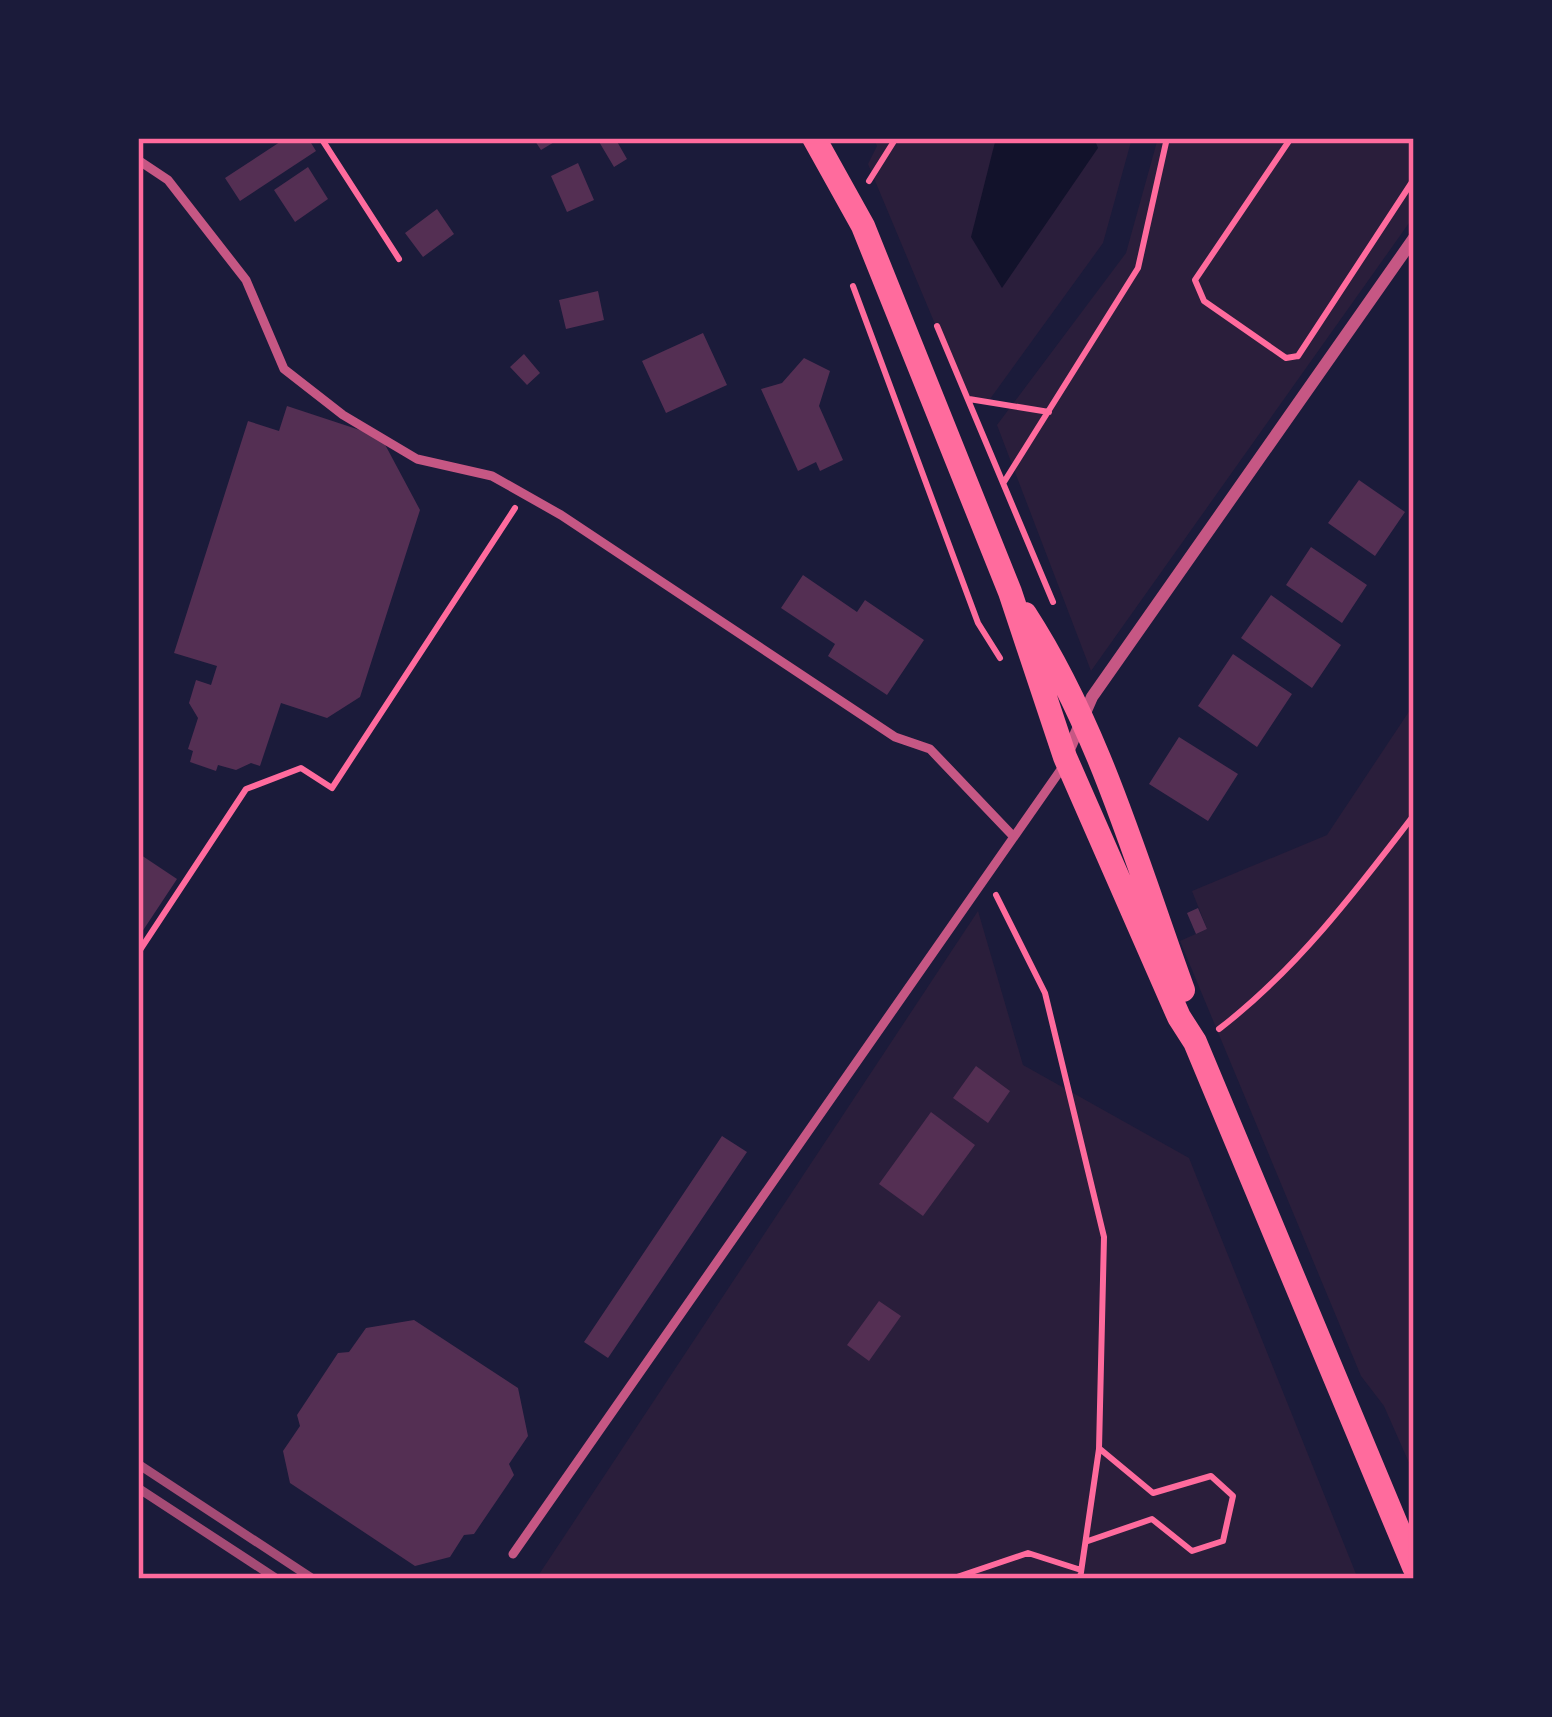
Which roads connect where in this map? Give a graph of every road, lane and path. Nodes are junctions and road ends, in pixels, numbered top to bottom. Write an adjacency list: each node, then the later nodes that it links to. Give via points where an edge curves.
1 (321, 138): 12 (path)
2 (814, 138): 21 (main road, via 862,226)
3 (896, 138): 9 (path)
4 (1166, 138): 18 (path, via 1138,268)
5 (1292, 138): 15 (path, via 1195,280 1204,301 1286,358)
6 (138, 160): 20 (lane, via 168,180 246,280 284,369 417,459 492,476)
7 (860, 167): 9 (path)
8 (1414, 178): 15 (path)
9 (868, 182): 10 (path)
10 (878, 196)
11 (1414, 238): 16 (street)
12 (399, 259)
13 (848, 272): 23 (path)
14 (933, 315): 17 (path)
15 (1298, 356): 16 (path)
16 (1319, 373): 24 (street)
17 (969, 399): 18 (path); 19 (path)
18 (1049, 412): 19 (path)
19 (1004, 482): 22 (path)
20 (524, 494): 27 (lane, via 895,737 930,749); 29 (path, via 332,788 301,768 246,789)
21 (1010, 592): 24 (main road); 25 (main road)
22 (1057, 611)
23 (979, 623)
24 (1083, 720): 25 (street); 30 (main road, via 1190,1007)
25 (1065, 758): 27 (lane); 30 (main road)
26 (1414, 815): 30 (path, via 1356,892 1253,1002)
27 (1013, 836): 28 (lane)
28 (987, 876): 31 (path, via 1045,993 1104,1238); 33 (lane)
29 (138, 952)
30 (1195, 1042): 34 (main road)
31 (1099, 1449): 32 (path); 32 (path, via 1153,1492 1211,1475 1233,1496 1223,1541 1192,1551 1152,1519)
32 (1088, 1541): 35 (path)
33 (513, 1554)
34 (1414, 1567)
35 (1081, 1574): 36 (path, via 1028,1553)
36 (950, 1579)

